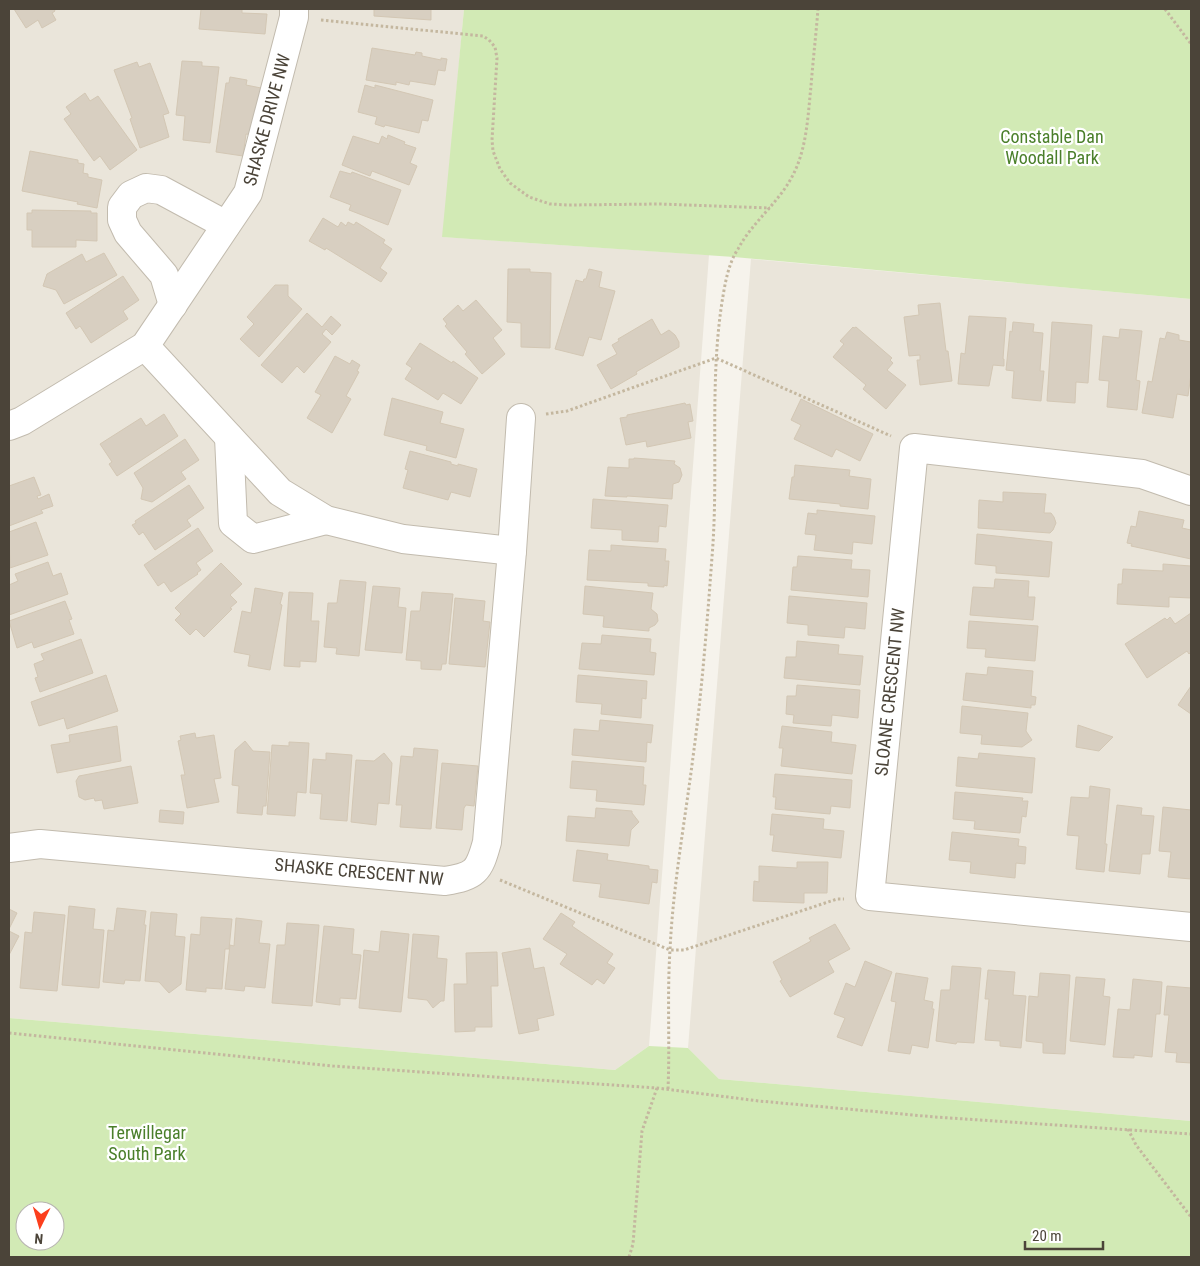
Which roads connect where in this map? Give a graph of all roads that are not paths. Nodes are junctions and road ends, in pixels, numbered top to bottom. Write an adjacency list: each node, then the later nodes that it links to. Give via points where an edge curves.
1 (294, 13): 2 (street, SHASKE DRIVE NW, via 248,193)
2 (226, 225): 3 (street, SHASKE DRIVE NW); 3 (street, via 162,190 146,188 131,195 122,207 122,220 128,233 164,275)
3 (172, 305): 4 (street, SHASKE DRIVE NW)
4 (145, 346): 6 (street, SHASKE DRIVE NW); 7 (street)
5 (521, 418): 10 (street)
6 (9, 426)
7 (229, 437): 9 (street, via 280,492); 9 (street, via 233,523 253,539)
8 (1191, 491): 12 (street, SLOANE CRESCENT NW, via 1142,474 914,448 870,896)
9 (326, 520): 10 (street, via 403,539)
10 (512, 551): 11 (street, SHASKE CRESCENT NW, via 486,842 476,870 465,878 445,881 40,844)
11 (9, 848)
12 (1191, 927)

